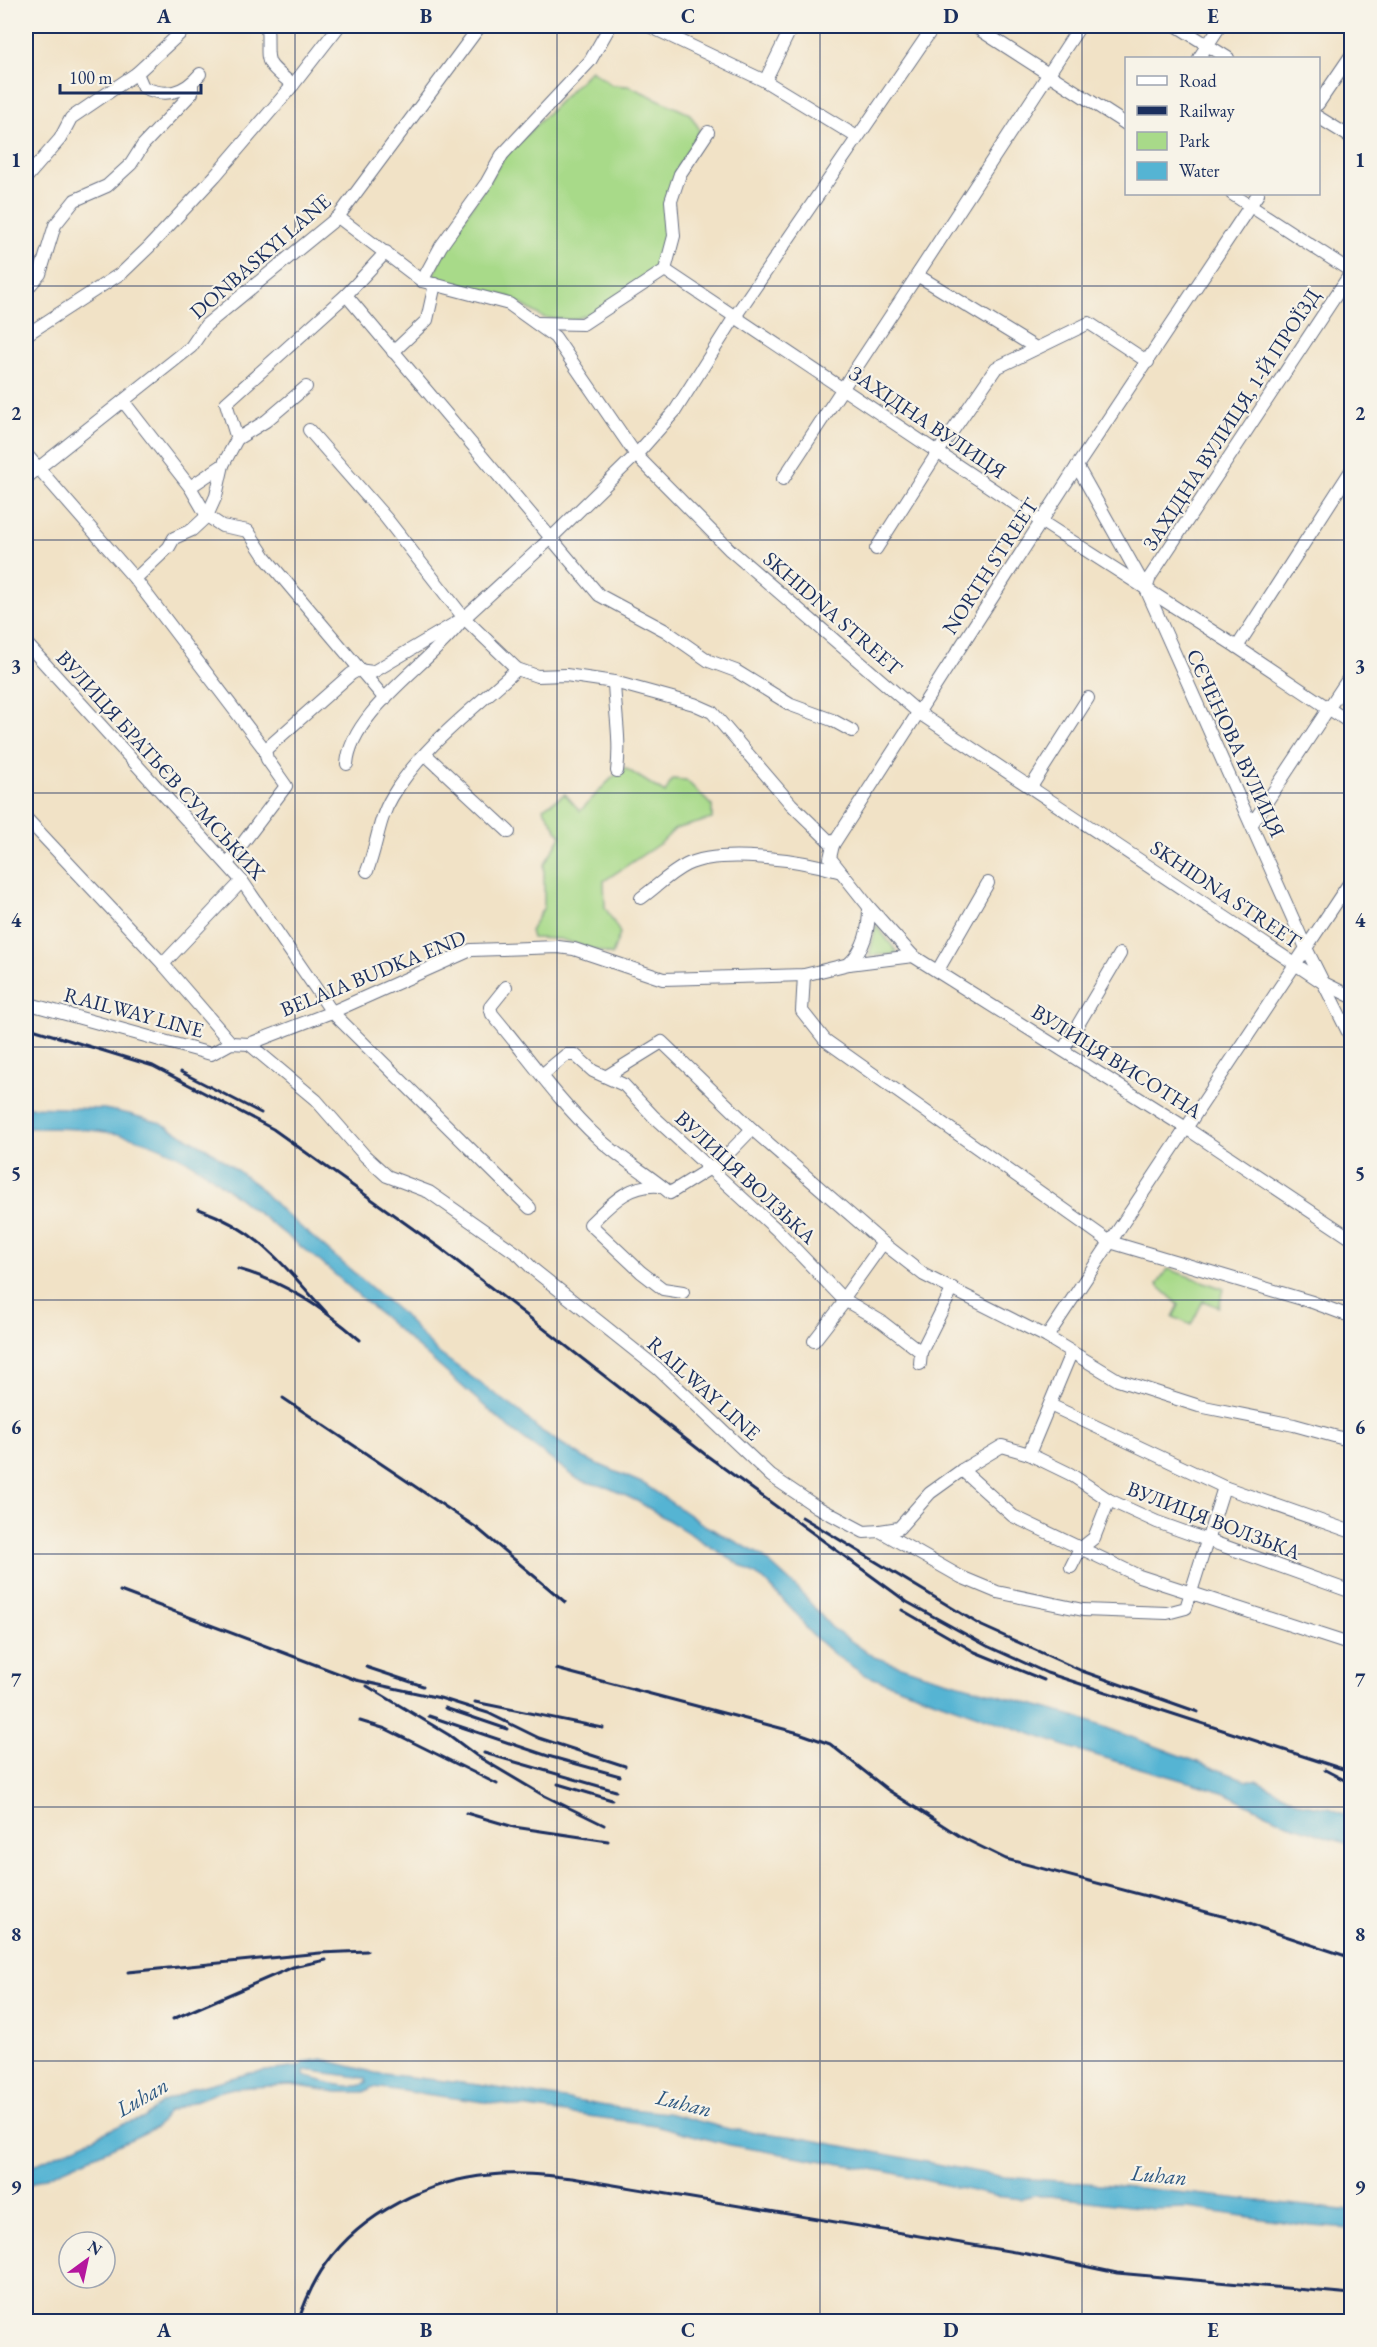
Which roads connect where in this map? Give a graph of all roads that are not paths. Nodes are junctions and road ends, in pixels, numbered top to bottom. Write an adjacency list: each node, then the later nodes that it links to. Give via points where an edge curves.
1 (188, 26): 17 (street)
2 (267, 26): 22 (street, via 266,58)
3 (339, 26): 22 (street)
4 (480, 26): 33 (street, DONBASKYI LANE)
5 (610, 26): 38 (street, via 590,61 502,155)
6 (649, 26): 20 (street)
7 (792, 26): 20 (street)
8 (934, 26): 27 (street)
9 (974, 26): 18 (street)
10 (1080, 26): 18 (street)
11 (1178, 26): 13 (street)
12 (1220, 26): 13 (street)
13 (1207, 45): 15 (street); 16 (street)
14 (1352, 54): 23 (street)
15 (1200, 57)
16 (1226, 57)
17 (137, 73): 21 (street, via 143,87 152,91 176,93); 29 (street, via 71,118 60,139)
18 (1047, 73): 25 (street); 37 (street)
19 (200, 74): 21 (street)
20 (765, 81): 27 (street)
21 (192, 84): 40 (street, via 192,93 143,145 131,164 107,186 75,200 55,225 40,274)
22 (293, 85): 44 (street, via 215,176 123,272)
23 (1320, 101)
24 (1320, 118): 28 (street)
25 (1125, 123)
26 (708, 132): 35 (street, via 680,174 671,201 674,236)
27 (857, 137): 42 (street)
28 (1352, 138)
29 (26, 175)
30 (1234, 195): 32 (street)
31 (1257, 195): 32 (street, NORTH STREET)
32 (1250, 205): 36 (street); 47 (street, NORTH STREET)
33 (338, 217): 34 (street, SKHIDNA STREET); 50 (street, DONBASKYI LANE, via 206,325 192,347)
34 (386, 252): 38 (street, SKHIDNA STREET); 41 (street)
35 (665, 270): 42 (street, ЗАХІДНА ВУЛИЦЯ); 43 (street, via 583,324)
36 (1351, 271): 68 (street, ЗАХІДНА ВУЛИЦЯ, 1-Й ПРОЇЗД, via 1150,577)
37 (919, 273): 45 (street); 49 (street)
38 (422, 281): 39 (street, SKHIDNA STREET)
39 (435, 284): 43 (street, SKHIDNA STREET, via 509,304); 46 (street, via 427,320)
40 (26, 290)
41 (346, 295): 46 (street); 52 (street, via 225,403)
42 (736, 315): 49 (street, ЗАХІДНА ВУЛИЦЯ); 55 (street, via 675,411)
43 (536, 323): 55 (street, SKHIDNA STREET, via 555,337)
44 (26, 335)
45 (1036, 348): 47 (street, via 1089,323); 53 (street, via 996,369)
46 (393, 352): 65 (street)
47 (1148, 362): 57 (street, NORTH STREET)
48 (306, 387): 52 (street)
49 (842, 388): 53 (street, ЗАХІДНА ВУЛИЦЯ); 61 (street)
50 (123, 401): 58 (street, DONBASKYI LANE); 62 (street)
51 (309, 430): 69 (street, via 386,518)
52 (237, 440): 56 (street)
53 (938, 452): 64 (street, ЗАХІДНА ВУЛИЦЯ); 66 (street)
54 (26, 454): 58 (street)
55 (636, 455): 65 (street); 79 (street, SKHIDNA STREET, via 730,550)
56 (223, 465): 62 (street); 63 (street)
57 (1077, 466): 64 (street, NORTH STREET); 68 (street, СЄЧЕНОВА ВУЛИЦЯ)
58 (37, 468): 60 (street, DONBASKYI LANE); 67 (street)
59 (1352, 469): 71 (street)
60 (26, 478)
61 (783, 480)
62 (190, 487): 63 (street)
63 (207, 516): 67 (street, via 192,530 174,538); 73 (street, via 222,526 248,531)
64 (1042, 522): 68 (street, ЗАХІДНА ВУЛИЦЯ); 79 (street, NORTH STREET)
65 (550, 539): 69 (street); 81 (street, via 599,595 666,631 709,661 736,671 791,705)
66 (876, 549)
67 (135, 579): 82 (street)
68 (1146, 589): 71 (street, ЗАХІДНА ВУЛИЦЯ); 88 (street, СЄЧЕНОВА ВУЛИЦЯ)
69 (464, 618): 72 (street); 73 (street, via 373,672); 77 (street, via 449,638)
70 (26, 643): 91 (street, ВУЛИЦЯ БРАТЬЄВ СУМСЬКИХ)
71 (1237, 647): 78 (street, ЗАХІДНА ВУЛИЦЯ)
72 (517, 669): 75 (street, via 537,676 566,675); 83 (street)
73 (358, 670): 77 (street); 82 (street)
74 (1352, 673): 78 (street)
75 (614, 682): 85 (street, via 621,747); 90 (street, via 712,712 791,804)
76 (1088, 698): 86 (street)
77 (385, 699): 84 (street, via 361,728)
78 (1328, 709): 80 (street, ЗАХІДНА ВУЛИЦЯ); 88 (street)
79 (919, 713): 86 (street, SKHIDNA STREET); 90 (street, NORTH STREET)
80 (1352, 724)
81 (852, 731)
82 (265, 750): 91 (street, via 286,786)
83 (425, 754): 89 (street); 92 (street, via 391,798 376,831)
84 (346, 764)
85 (617, 771)
86 (1030, 787): 104 (street, SKHIDNA STREET)
87 (26, 818): 102 (street)
88 (1252, 824): 99 (street, СЄЧЕНОВА ВУЛИЦЯ)
89 (509, 832)
90 (833, 845): 93 (street, via 830,858)
91 (227, 864): 95 (street, ВУЛИЦЯ БРАТЬЄВ СУМСЬКИХ)
92 (367, 871)
93 (838, 871): 97 (street, via 734,856 687,864); 98 (street)
94 (1352, 879): 99 (street)
95 (242, 881): 102 (street); 111 (street, ВУЛИЦЯ БРАТЬЄВ СУМСЬКИХ)
96 (988, 883): 105 (street)
97 (641, 898)
98 (869, 907): 101 (street); 103 (street, via 866,938)
99 (1306, 948): 104 (street); 107 (street, СЄЧЕНОВА ВУЛИЦЯ)
100 (1120, 954): 115 (street)
101 (913, 957): 103 (street); 105 (street, ВУЛИЦЯ ВИСОТНА)
102 (163, 964): 113 (street)
103 (849, 964): 106 (street, BELAIA BUDKA END)
104 (1295, 964): 107 (street, SKHIDNA STREET); 118 (street)
105 (938, 970): 115 (street, ВУЛИЦЯ ВИСОТНА)
106 (804, 975): 111 (street, BELAIA BUDKA END, via 663,979 574,949 507,947 471,950); 124 (street, via 802,1011 825,1040)
107 (1326, 984): 109 (street, SKHIDNA STREET); 112 (street, СЄЧЕНОВА ВУЛИЦЯ)
108 (506, 987): 116 (street, via 490,1006 492,1014)
109 (1352, 997)
110 (26, 1003): 113 (street, RAILWAY LINE, via 211,1053)
111 (332, 1012): 114 (street, BELAIA BUDKA END); 122 (street, ВУЛИЦЯ БРАТЬЄВ СУМСЬКИХ)
112 (1352, 1040)
113 (231, 1043): 114 (street, BELAIA BUDKA END)
114 (249, 1044): 139 (street, RAILWAY LINE, via 316,1100 387,1176 429,1192 519,1255 657,1368 771,1476 864,1532)
115 (1063, 1050): 118 (street, ВУЛИЦЯ ВИСОТНА)
116 (543, 1074): 117 (street, ВУЛИЦЯ ВОЛЗЬКА, via 566,1055 575,1055 592,1071); 121 (street, via 595,1136)
117 (607, 1076): 119 (street, via 662,1042); 120 (street, ВУЛИЦЯ ВОЛЗЬКА, via 624,1085)
118 (1186, 1128): 123 (street, ВУЛИЦЯ ВИСОТНА); 124 (street)
119 (752, 1129): 120 (street, via 720,1162); 125 (street)
120 (708, 1168): 121 (street, via 675,1193); 128 (street, ВУЛИЦЯ ВОЛЗЬКА, via 777,1230)
121 (661, 1186): 127 (street, via 643,1185 613,1203 590,1224 663,1289)
122 (530, 1208)
123 (1352, 1239)
124 (1110, 1242): 129 (street); 130 (street)
125 (883, 1243): 126 (street, via 924,1275); 128 (street)
126 (952, 1288): 128 (street, ВУЛИЦЯ ВОЛЗЬКА, via 921,1358 882,1322); 130 (street)
127 (683, 1292)
128 (843, 1299): 131 (street)
129 (1352, 1317)
130 (1047, 1337): 132 (street)
131 (814, 1341)
132 (1071, 1353): 133 (street); 134 (street, via 1118,1380 1156,1394)
133 (1050, 1405): 135 (street); 137 (street)
134 (1352, 1440)
135 (1029, 1454): 136 (street, ВУЛИЦЯ ВОЛЗЬКА, via 1002,1446); 138 (street, ВУЛИЦЯ ВОЛЗЬКА, via 1070,1474)
136 (962, 1470): 139 (street, via 930,1493 899,1528); 142 (street, via 1013,1516)
137 (1224, 1487): 140 (street); 141 (street)
138 (1109, 1500): 141 (street, ВУЛИЦЯ ВОЛЗЬКА); 142 (street, via 1094,1538)
139 (880, 1531): 145 (street, RAILWAY LINE, via 961,1577 997,1592 1083,1610 1167,1613 1186,1608)
140 (1352, 1532)
141 (1205, 1541): 144 (street, ВУЛИЦЯ ВОЛЗЬКА); 145 (street)
142 (1080, 1549): 143 (street); 145 (street, via 1139,1576)
143 (1071, 1567)
144 (1352, 1592)
145 (1191, 1593): 146 (street)
146 (1352, 1645)

